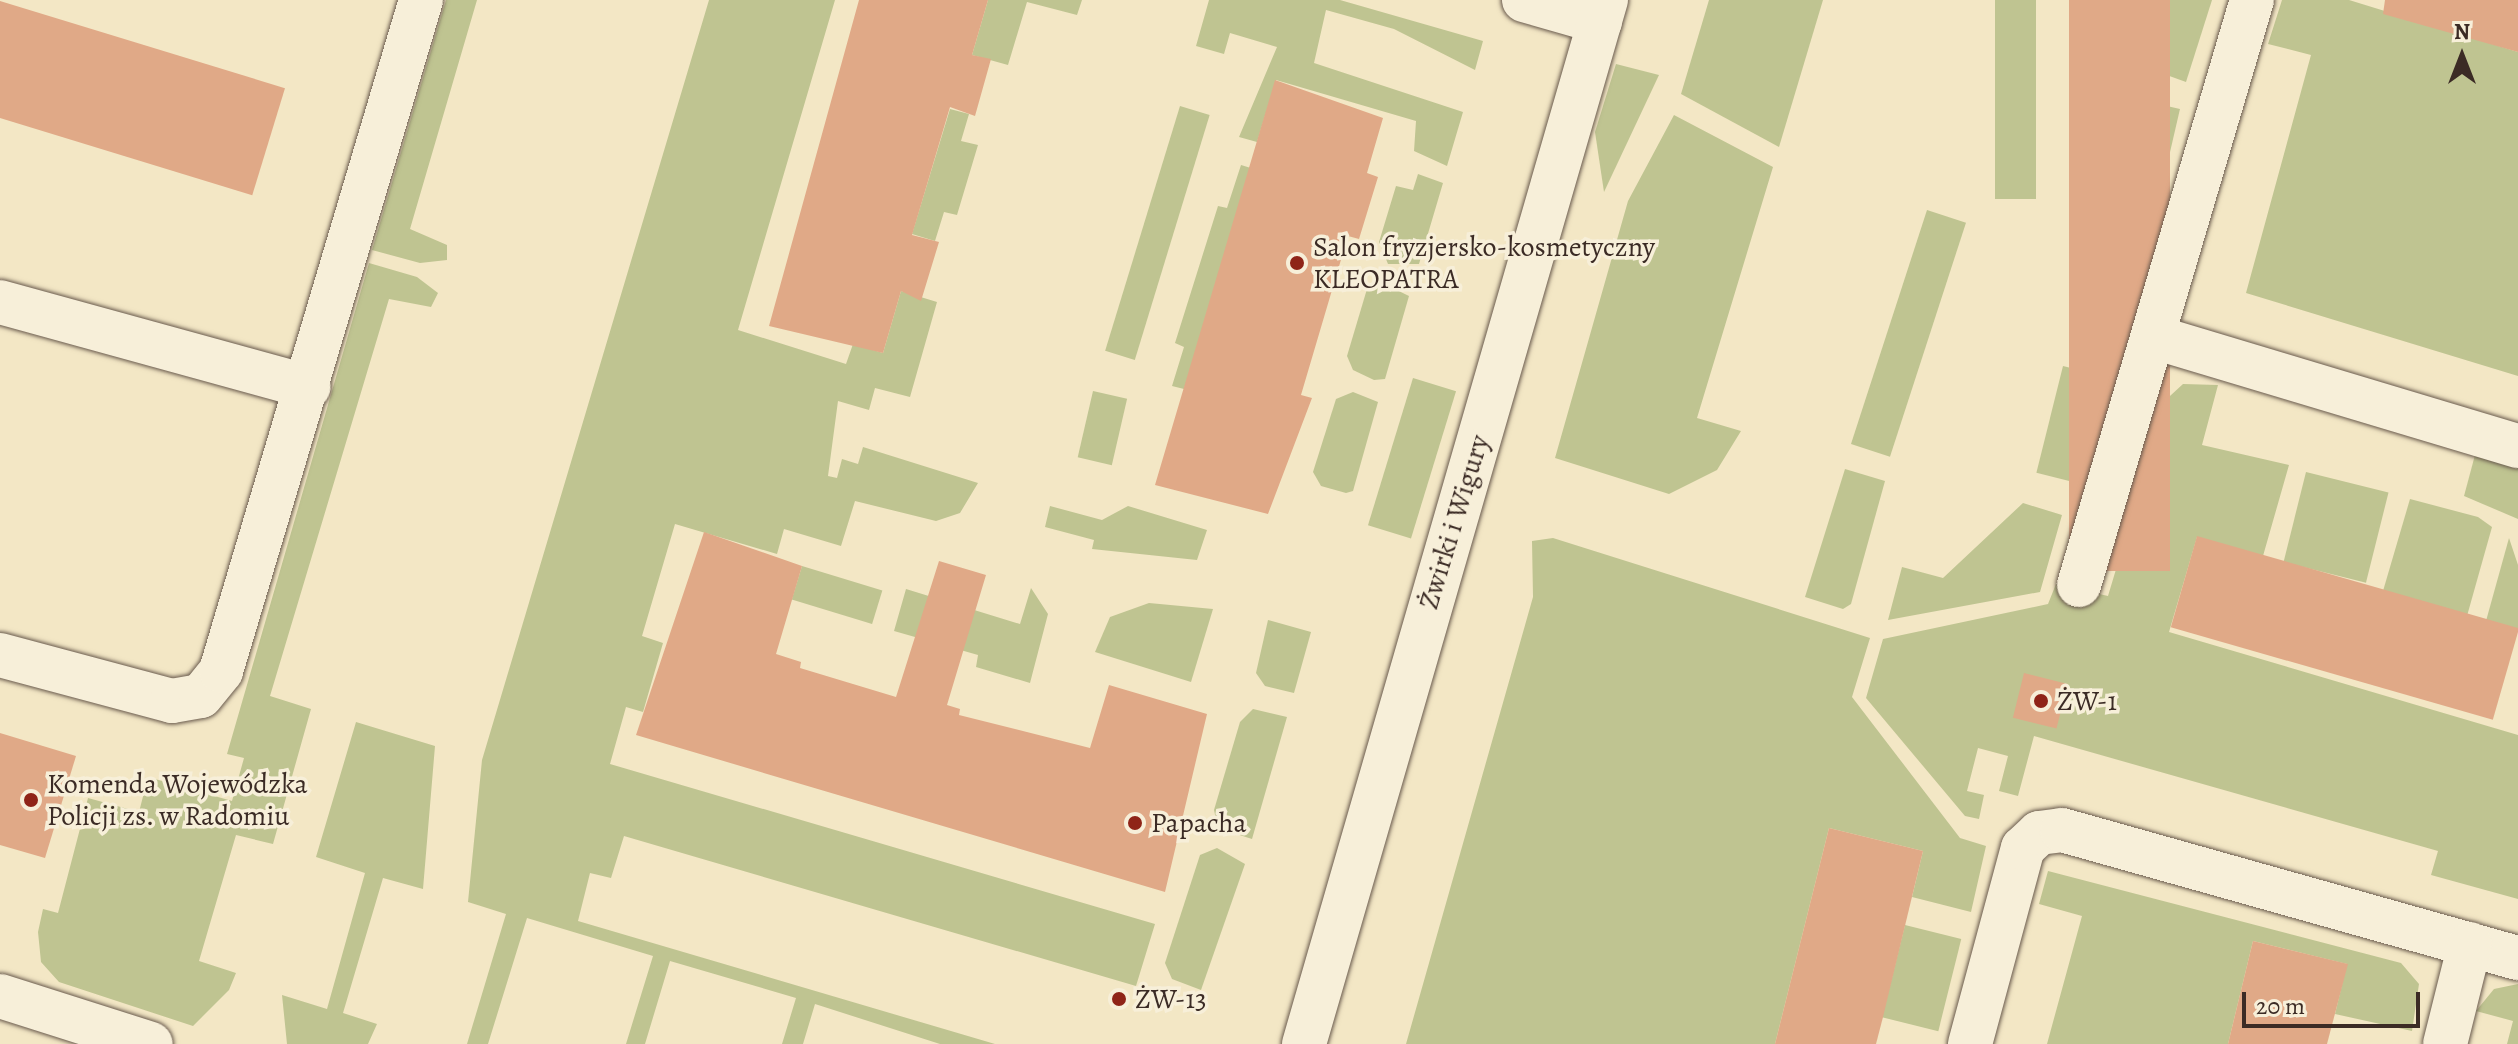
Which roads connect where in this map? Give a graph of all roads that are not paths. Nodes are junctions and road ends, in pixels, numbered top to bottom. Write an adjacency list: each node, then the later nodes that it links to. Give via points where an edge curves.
1 (421, 0): 7 (street)
2 (1524, 0): 4 (street)
3 (2252, 0): 6 (street)
4 (1603, 11): 15 (street, Żwirki i Wigury)
5 (0, 302): 7 (street)
6 (2154, 337): 8 (street); 9 (street)
7 (308, 387): 10 (street, via 221,671 201,696 134,695)
8 (2518, 446)
9 (2079, 585)
10 (0, 655)
11 (2470, 944): 12 (street); 16 (street, via 2062,830 2039,833 2023,848); 17 (street)
12 (2518, 958)
13 (0, 996): 14 (street)
14 (151, 1044)
15 (1304, 1044)
16 (1970, 1044)
17 (2445, 1044)

